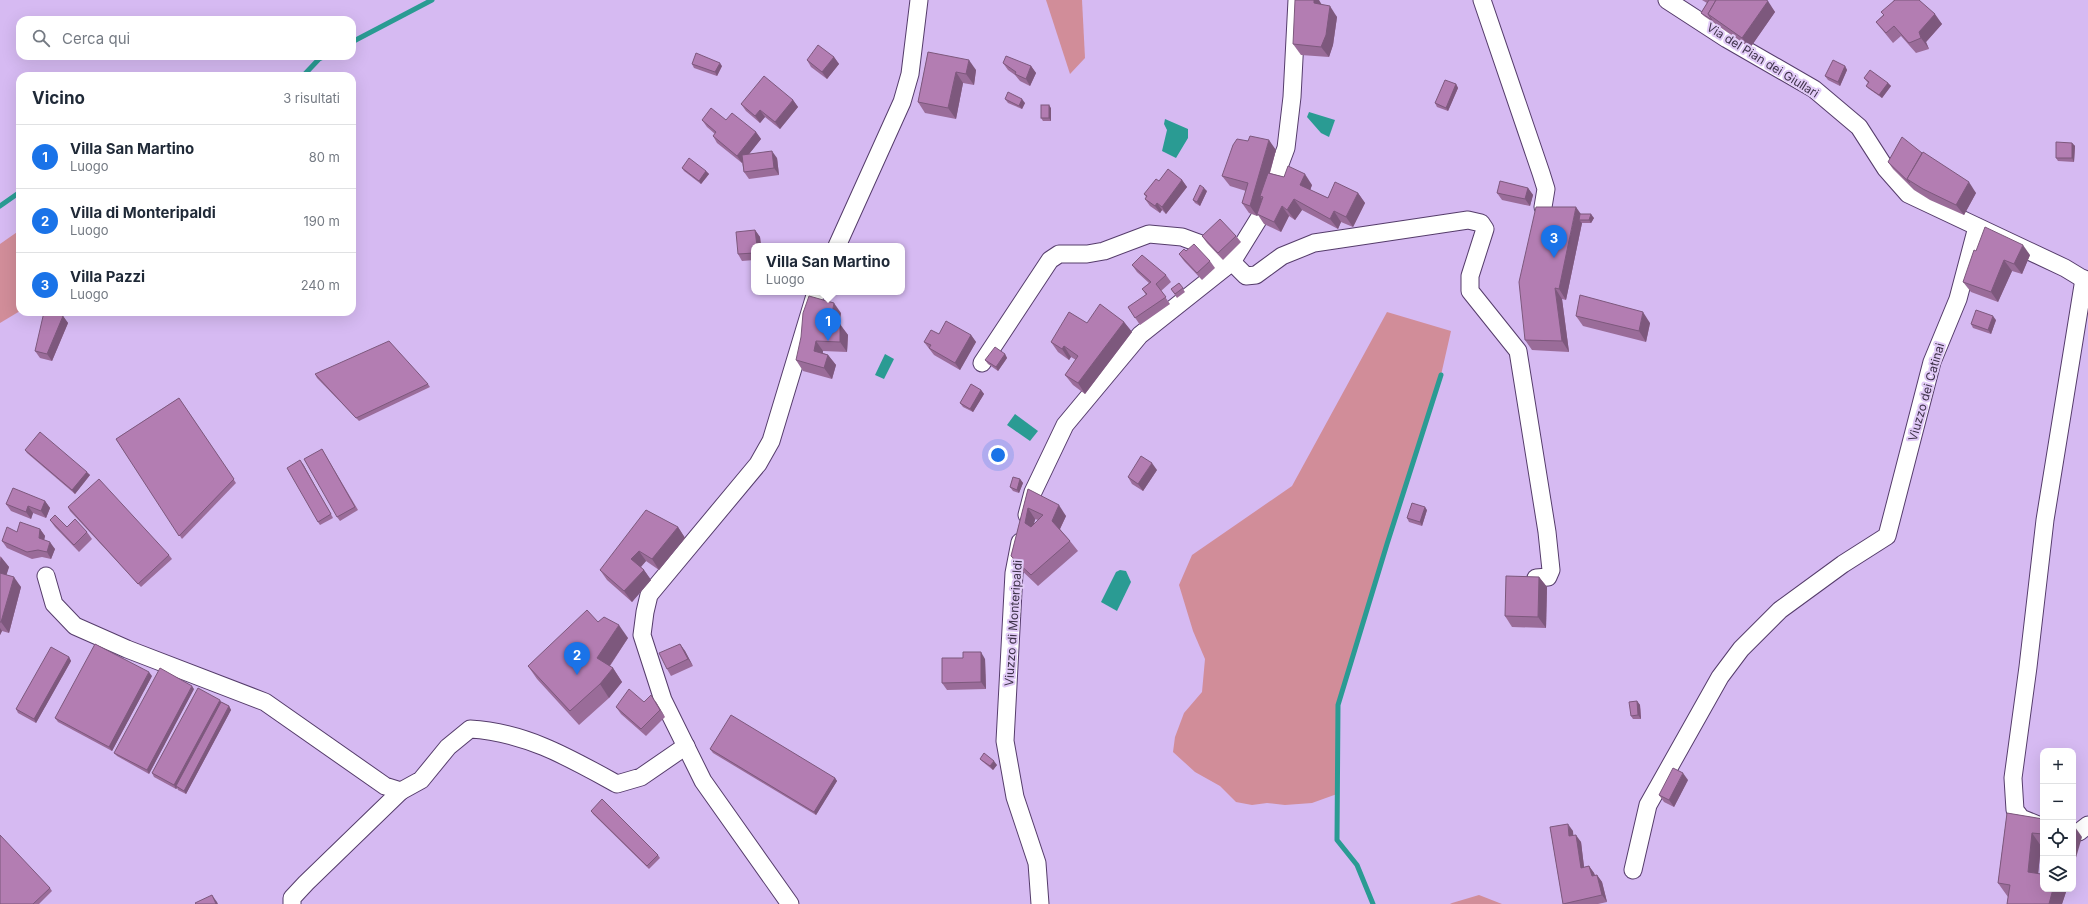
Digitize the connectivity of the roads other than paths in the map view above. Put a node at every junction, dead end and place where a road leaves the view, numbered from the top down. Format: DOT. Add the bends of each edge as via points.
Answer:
graph roads {
  1 [pos="919,0"];
  2 [pos="1296,0"];
  3 [pos="1482,0"];
  4 [pos="1667,0"];
  5 [pos="1543,207"];
  6 [pos="1977,227"];
  7 [pos="838,243"];
  8 [pos="1228,265"];
  9 [pos="2086,280"];
  10 [pos="815,295"];
  11 [pos="982,363"];
  12 [pos="46,576"];
  13 [pos="1536,578"];
  14 [pos="686,746"];
  15 [pos="401,791"];
  16 [pos="2088,825"];
  17 [pos="2040,826"];
  18 [pos="2076,832"];
  19 [pos="1633,870"];
  20 [pos="292,904"];
  21 [pos="790,904"];
  22 [pos="1040,904"];
  1 -- 7 [label="street" via="910,74 902,102"];
  2 -- 8 [label="street, Viuzzo di Monteripaldi" via="1292,97 1286,148 1261,215"];
  3 -- 5 [label="street" via="1546,189"];
  4 -- 6 [label="street, Via del Pian dei Giullari" via="1727,39 1814,89 1859,127 1886,169 1908,194"];
  6 -- 9 [label="street, Via del Pian dei Giullari"];
  6 -- 19 [label="street, Viuzzo dei Catinai" via="1958,299 1932,362 1887,536 1780,610 1741,649 1720,677 1648,805"];
  8 -- 11 [label="street" via="1201,244 1182,237 1149,234 1104,251 1059,254 1050,260"];
  8 -- 13 [label="street" via="1246,276 1256,275 1282,256 1314,243 1468,220 1481,223 1485,229 1470,276 1470,291 1518,351 1521,362 1551,570 1548,577"];
  8 -- 22 [label="street, Viuzzo di Monteripaldi" via="1140,335 1065,425 1033,492 1014,574 1006,741 1014,797 1037,863"];
  9 -- 17 [label="street" via="2045,520 2013,778 2015,810 2021,818"];
  10 -- 14 [label="street" via="771,441 758,464 650,595 645,612 642,634 663,700"];
  12 -- 15 [label="street" via="54,604 75,626 127,649 265,702 385,786"];
  14 -- 15 [label="street" via="641,777 617,784 573,759 523,737 491,730 470,729 448,747 421,780"];
  14 -- 21 [label="street" via="703,781"];
  15 -- 20 [label="street" via="306,883 292,898"];
  16 -- 18 [label="street"];
}
